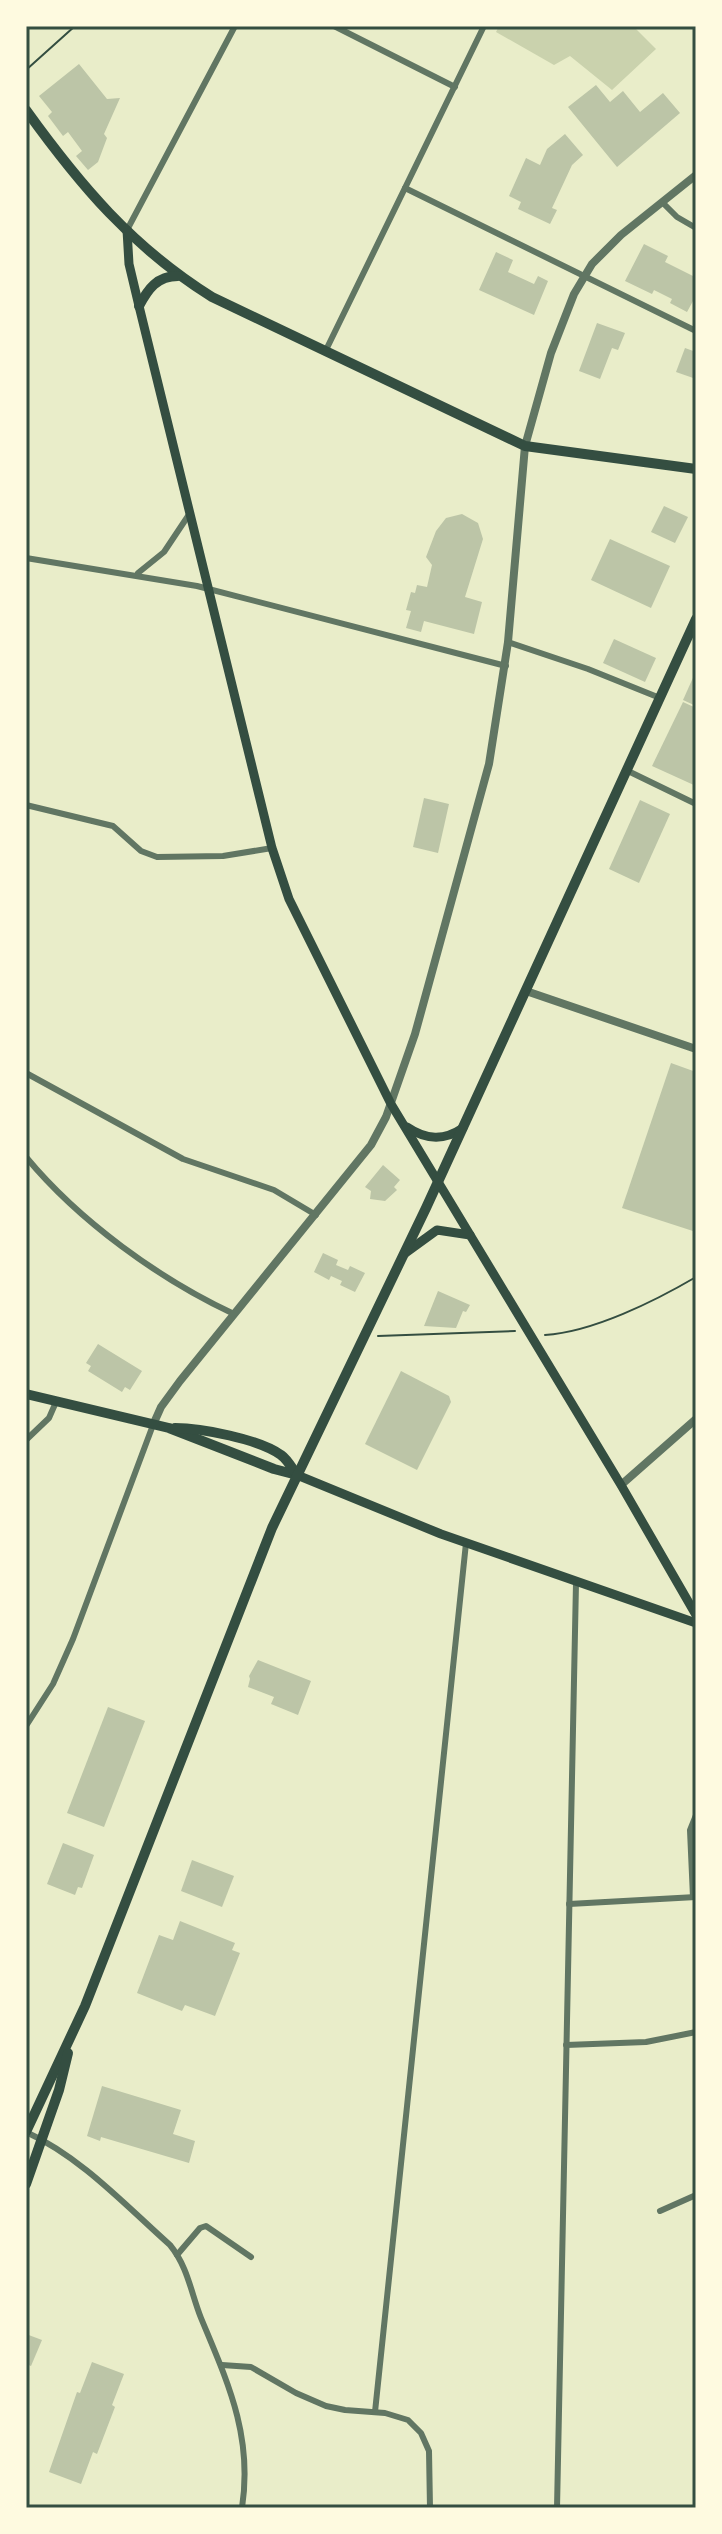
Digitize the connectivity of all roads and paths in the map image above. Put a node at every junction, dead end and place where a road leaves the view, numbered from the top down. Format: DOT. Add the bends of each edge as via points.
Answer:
graph roads {
  1 [pos="75,26"];
  2 [pos="235,26"];
  3 [pos="334,26"];
  4 [pos="484,26"];
  5 [pos="26,70"];
  6 [pos="455,87"];
  7 [pos="26,110"];
  8 [pos="696,175"];
  9 [pos="405,188"];
  10 [pos="662,202"];
  11 [pos="696,228"];
  12 [pos="127,230"];
  13 [pos="178,276"];
  14 [pos="584,276"];
  15 [pos="139,306"];
  16 [pos="696,331"];
  17 [pos="325,352"];
  18 [pos="525,446"];
  19 [pos="696,469"];
  20 [pos="190,513"];
  21 [pos="26,558"];
  22 [pos="135,574"];
  23 [pos="208,588"];
  24 [pos="696,619"];
  25 [pos="508,642"];
  26 [pos="506,666"];
  27 [pos="660,698"];
  28 [pos="628,771"];
  29 [pos="696,804"];
  30 [pos="26,805"];
  31 [pos="272,848"];
  32 [pos="526,991"];
  33 [pos="696,1049"];
  34 [pos="26,1073"];
  35 [pos="391,1104"];
  36 [pos="401,1121"];
  37 [pos="463,1128"];
  38 [pos="26,1157"];
  39 [pos="438,1182"];
  40 [pos="316,1215"];
  41 [pos="470,1235"];
  42 [pos="404,1254"];
  43 [pos="696,1277"];
  44 [pos="234,1314"];
  45 [pos="527,1332"];
  46 [pos="548,1336"];
  47 [pos="362,1338"];
  48 [pos="26,1394"];
  49 [pos="56,1402"];
  50 [pos="696,1419"];
  51 [pos="153,1425"];
  52 [pos="169,1428"];
  53 [pos="26,1440"];
  54 [pos="297,1475"];
  55 [pos="621,1485"];
  56 [pos="466,1543"];
  57 [pos="576,1583"];
  58 [pos="696,1615"];
  59 [pos="696,1623"];
  60 [pos="26,1726"];
  61 [pos="696,1815"];
  62 [pos="694,1897"];
  63 [pos="569,1904"];
  64 [pos="696,2032"];
  65 [pos="73,2036"];
  66 [pos="566,2045"];
  67 [pos="26,2132"];
  68 [pos="43,2139"];
  69 [pos="26,2184"];
  70 [pos="696,2195"];
  71 [pos="660,2211"];
  72 [pos="177,2255"];
  73 [pos="251,2257"];
  74 [pos="222,2365"];
  75 [pos="375,2412"];
  76 [pos="242,2508"];
  77 [pos="430,2508"];
  78 [pos="557,2508"];
  1 -- 5 [label="path"];
  2 -- 12 [label="street"];
  3 -- 6 [label="street"];
  4 -- 6 [label="street"];
  6 -- 9 [label="street"];
  7 -- 12 [label="main road" via="73,174"];
  8 -- 10 [label="street"];
  9 -- 14 [label="street"];
  9 -- 17 [label="street"];
  10 -- 11 [label="street"];
  10 -- 14 [label="street" via="612,243"];
  12 -- 13 [label="main road"];
  12 -- 15 [label="main road"];
  13 -- 15 [label="main road" via="151,286"];
  13 -- 17 [label="main road"];
  14 -- 16 [label="street"];
  14 -- 18 [label="street" via="557,337"];
  15 -- 20 [label="main road"];
  17 -- 18 [label="main road"];
  18 -- 19 [label="main road"];
  18 -- 25 [label="street"];
  20 -- 22 [label="street" via="164,552"];
  20 -- 23 [label="main road"];
  21 -- 22 [label="street"];
  22 -- 23 [label="street"];
  23 -- 26 [label="street"];
  23 -- 31 [label="main road"];
  24 -- 27 [label="main road"];
  25 -- 26 [label="street"];
  25 -- 27 [label="street"];
  26 -- 35 [label="street" via="473,831"];
  27 -- 28 [label="main road"];
  28 -- 29 [label="street"];
  28 -- 32 [label="main road"];
  30 -- 31 [label="street" via="113,826 141,851 157,857 211,857"];
  31 -- 35 [label="main road" via="289,899"];
  32 -- 33 [label="street"];
  32 -- 37 [label="main road"];
  34 -- 40 [label="street" via="183,1159 266,1187"];
  35 -- 36 [label="main road"];
  35 -- 40 [label="street" via="371,1145"];
  36 -- 37 [label="main road" via="435,1138"];
  36 -- 39 [label="main road"];
  37 -- 39 [label="main road"];
  38 -- 44 [label="street" via="79,1212 119,1243"];
  39 -- 41 [label="main road"];
  39 -- 42 [label="main road"];
  40 -- 44 [label="street"];
  41 -- 42 [label="main road" via="437,1230"];
  41 -- 45 [label="main road"];
  42 -- 47 [label="main road"];
  43 -- 46 [label="path" via="655,1301"];
  44 -- 51 [label="street" via="172,1392"];
  45 -- 47 [label="path"];
  45 -- 55 [label="main road"];
  47 -- 54 [label="main road"];
  48 -- 49 [label="main road"];
  49 -- 51 [label="main road"];
  49 -- 53 [label="street" via="49,1418"];
  50 -- 55 [label="street"];
  51 -- 52 [label="main road"];
  51 -- 60 [label="street" via="73,1639"];
  52 -- 54 [label="main road"];
  52 -- 54 [label="main road" via="216,1433 262,1447 282,1455"];
  54 -- 56 [label="main road"];
  54 -- 65 [label="main road"];
  55 -- 58 [label="main road"];
  56 -- 57 [label="main road"];
  56 -- 75 [label="street"];
  57 -- 59 [label="main road"];
  57 -- 63 [label="street"];
  61 -- 62 [label="street" via="690,1830"];
  62 -- 63 [label="street"];
  63 -- 66 [label="street"];
  64 -- 66 [label="street" via="646,2042"];
  65 -- 67 [label="main road"];
  65 -- 68 [label="main road"];
  66 -- 78 [label="street"];
  67 -- 68 [label="street"];
  68 -- 69 [label="main road"];
  68 -- 72 [label="street"];
  70 -- 71 [label="street"];
  72 -- 73 [label="street" via="206,2226"];
  72 -- 74 [label="street"];
  74 -- 75 [label="street" via="251,2367 326,2406"];
  74 -- 76 [label="street" via="245,2448"];
  75 -- 77 [label="street" via="408,2420 424,2438 430,2460"];
}
